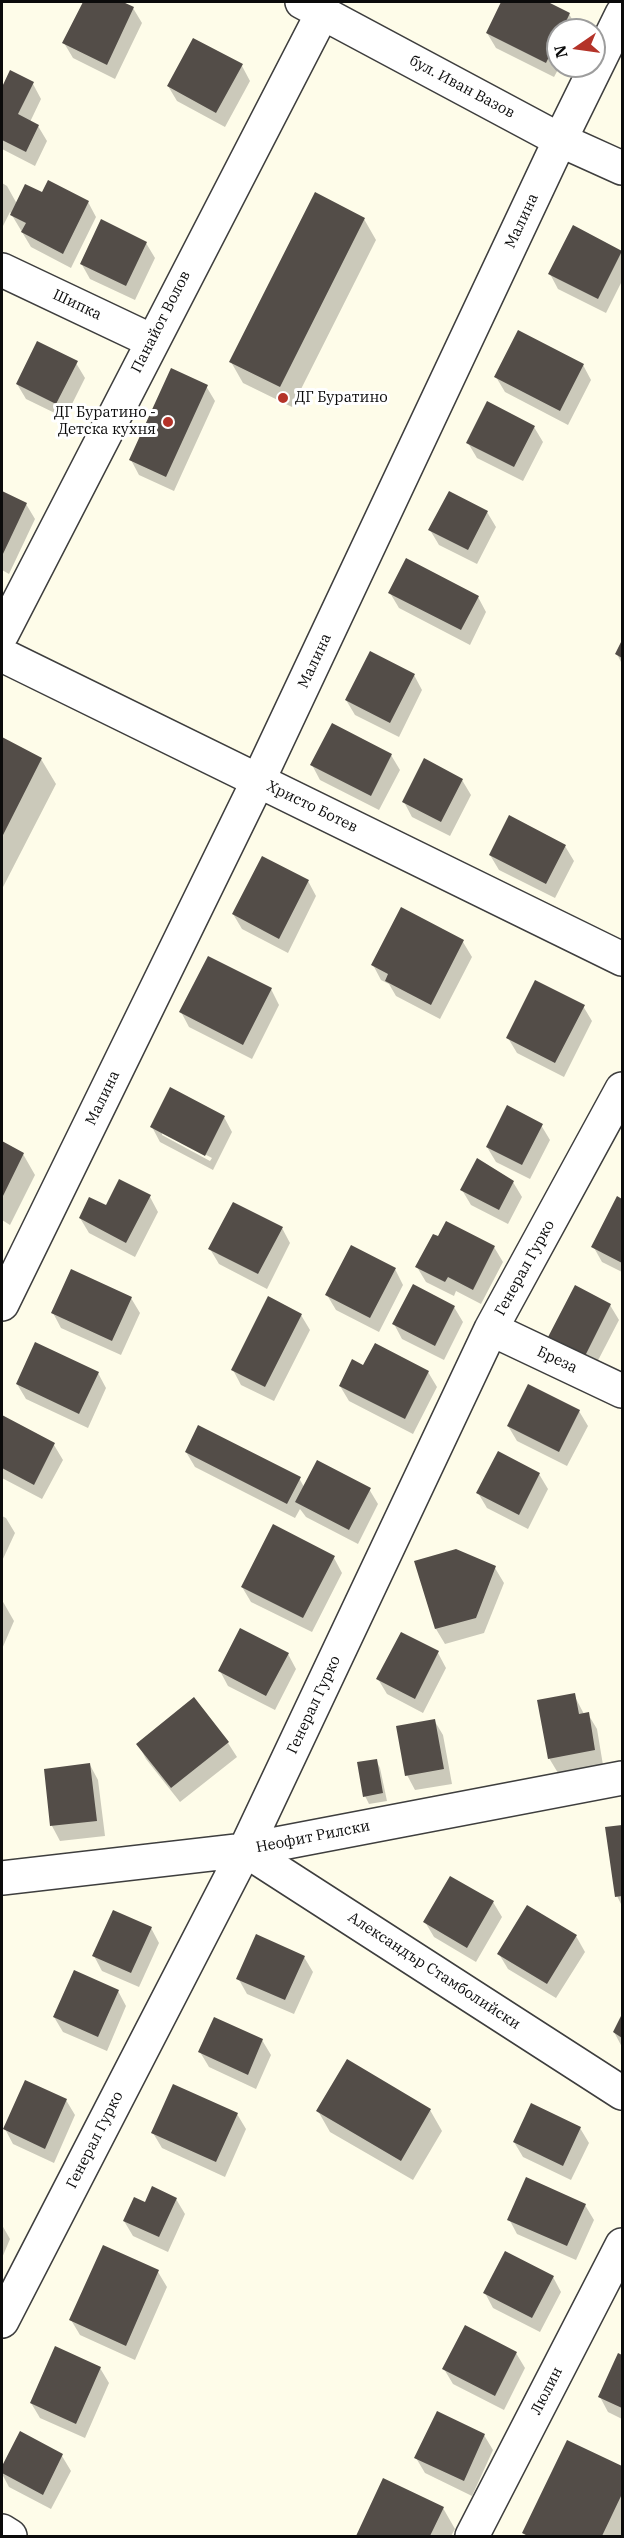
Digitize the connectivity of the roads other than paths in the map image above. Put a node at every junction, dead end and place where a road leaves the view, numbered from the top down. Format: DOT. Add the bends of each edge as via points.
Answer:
graph roads {
  1 [pos="313,7"];
  2 [pos="622,14"];
  3 [pos="560,140"];
  4 [pos="622,168"];
  5 [pos="2,270"];
  6 [pos="152,341"];
  7 [pos="2,634"];
  8 [pos="2,655"];
  9 [pos="258,781"];
  10 [pos="622,959"];
  11 [pos="622,1089"];
  12 [pos="2,1304"];
  13 [pos="491,1329"];
  14 [pos="622,1391"];
  15 [pos="622,1778"];
  16 [pos="246,1850"];
  17 [pos="2,1878"];
  18 [pos="622,2093"];
  19 [pos="622,2246"];
  20 [pos="2,2321"];
  21 [pos="2,2531"];
  22 [pos="10,2536"];
  23 [pos="472,2536"];
  1 -- 3 [label="street, бул. Иван Вазов"];
  1 -- 6 [label="street, Панайот Волов"];
  2 -- 3 [label="street, Малина"];
  3 -- 4 [label="street, бул. Иван Вазов"];
  3 -- 9 [label="street, Малина"];
  5 -- 6 [label="street, Шипка"];
  6 -- 7 [label="street, Панайот Волов"];
  8 -- 9 [label="street, Христо Ботев"];
  9 -- 10 [label="street, Христо Ботев"];
  9 -- 12 [label="street, Малина"];
  11 -- 13 [label="street, Генерал Гурко"];
  13 -- 14 [label="street, Бреза"];
  13 -- 16 [label="street, Генерал Гурко"];
  15 -- 16 [label="street, Неофит Рилски"];
  16 -- 17 [label="street, Неофит Рилски"];
  16 -- 18 [label="street, Александър Стамболийски"];
  16 -- 20 [label="street, Генерал Гурко"];
  19 -- 23 [label="street, Люлин"];
  21 -- 22 [label="street"];
}
